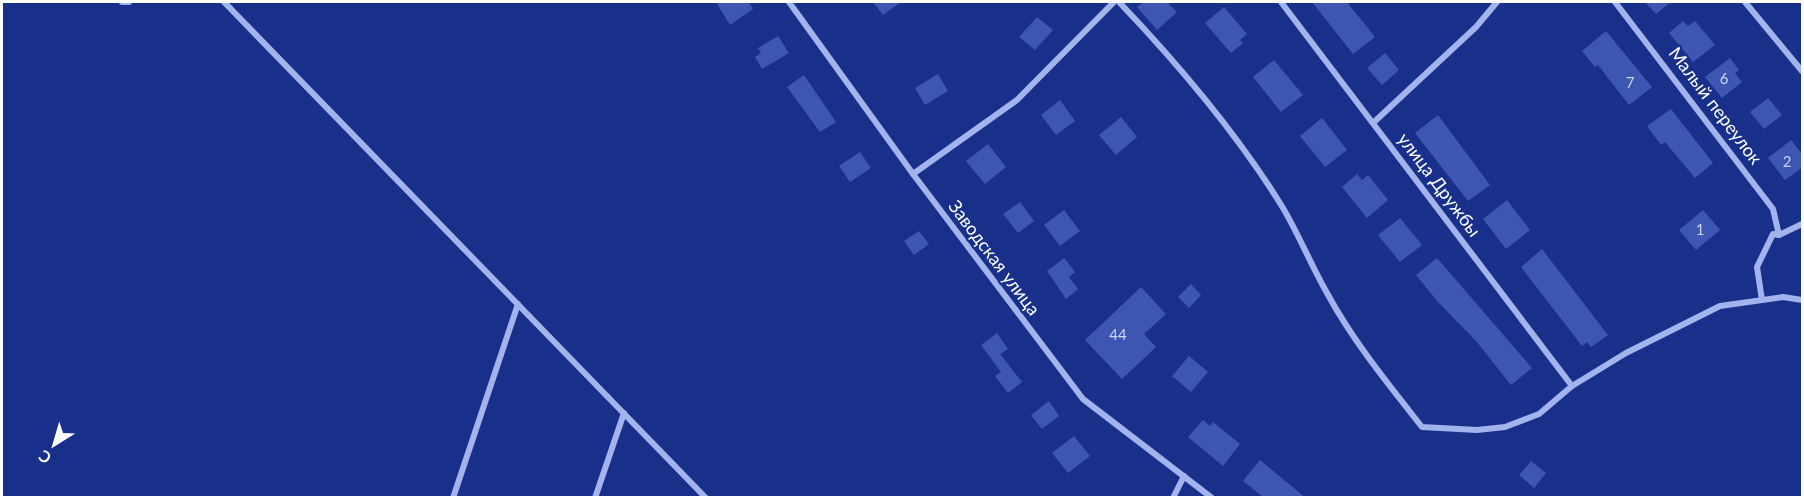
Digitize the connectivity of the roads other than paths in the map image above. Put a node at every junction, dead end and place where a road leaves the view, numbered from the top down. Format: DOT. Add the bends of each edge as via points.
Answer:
graph roads {
  1 [pos="122,2"];
  2 [pos="129,2"];
  3 [pos="224,2"];
  4 [pos="789,2"];
  5 [pos="1116,2"];
  6 [pos="1281,2"];
  7 [pos="1497,2"];
  8 [pos="1615,2"];
  9 [pos="1745,2"];
  10 [pos="1803,71"];
  11 [pos="1373,123"];
  12 [pos="913,174"];
  13 [pos="1803,224"];
  14 [pos="1779,235"];
  15 [pos="1762,300"];
  16 [pos="1803,300"];
  17 [pos="518,304"];
  18 [pos="1572,386"];
  19 [pos="624,413"];
  20 [pos="1184,476"];
  21 [pos="453,498"];
  22 [pos="595,498"];
  23 [pos="706,498"];
  24 [pos="1173,498"];
  25 [pos="1212,498"];
  1 -- 2 [label="street"];
  3 -- 17 [label="street"];
  4 -- 12 [label="street, Заводская улица"];
  5 -- 12 [label="street" via="1017,99"];
  5 -- 18 [label="street" via="1164,50 1216,113 1283,209 1328,295 1373,365 1422,427 1505,427 1539,414"];
  6 -- 11 [label="street, улица Дружбы"];
  7 -- 11 [label="street" via="1476,27"];
  8 -- 14 [label="street, Малый переулок" via="1773,209"];
  9 -- 10 [label="street"];
  11 -- 18 [label="street, улица Дружбы"];
  12 -- 20 [label="street, Заводская улица" via="1083,399"];
  13 -- 14 [label="street"];
  14 -- 15 [label="street" via="1773,234 1757,267"];
  15 -- 16 [label="street"];
  15 -- 18 [label="street" via="1720,306 1626,353"];
  17 -- 19 [label="street"];
  17 -- 21 [label="street"];
  19 -- 22 [label="street"];
  19 -- 23 [label="street"];
  20 -- 24 [label="street"];
  20 -- 25 [label="street, Заводская улица"];
}
